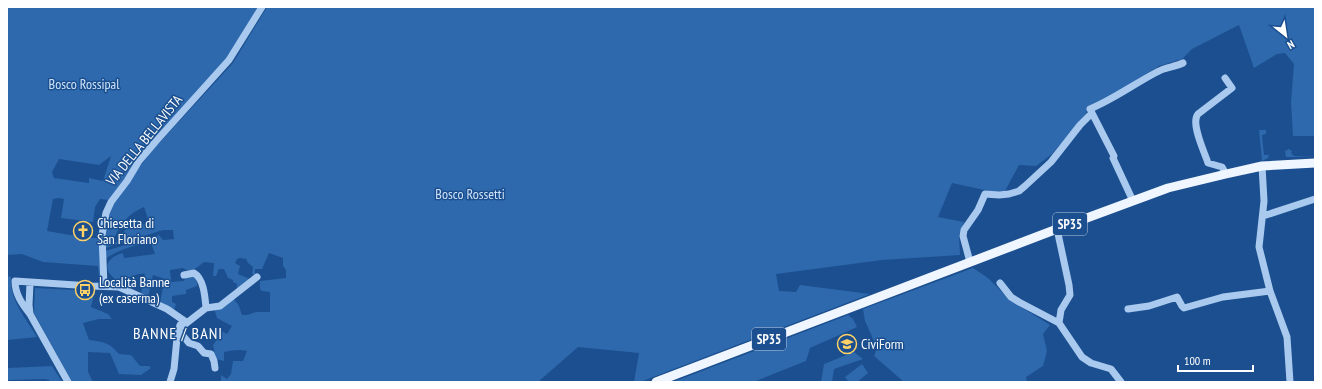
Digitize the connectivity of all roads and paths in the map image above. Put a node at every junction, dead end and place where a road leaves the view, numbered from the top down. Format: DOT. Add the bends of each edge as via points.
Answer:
graph roads {
  1 [pos="262,7"];
  2 [pos="1184,63"];
  3 [pos="1225,78"];
  4 [pos="1092,113"];
  5 [pos="1314,163"];
  6 [pos="1262,166"];
  7 [pos="1226,174"];
  8 [pos="1315,199"];
  9 [pos="1133,201"];
  10 [pos="1263,216"];
  11 [pos="1057,229"];
  12 [pos="970,262"];
  13 [pos="184,275"];
  14 [pos="257,277"];
  15 [pos="30,282"];
  16 [pos="1000,283"];
  17 [pos="104,286"];
  18 [pos="1270,291"];
  19 [pos="20,301"];
  20 [pos="29,303"];
  21 [pos="206,308"];
  22 [pos="1128,309"];
  23 [pos="30,314"];
  24 [pos="177,316"];
  25 [pos="186,322"];
  26 [pos="1059,323"];
  27 [pos="179,330"];
  28 [pos="215,368"];
  29 [pos="68,382"];
  30 [pos="170,382"];
  31 [pos="656,382"];
  32 [pos="1121,382"];
  33 [pos="1290,382"];
  1 -- 17 [label="street, VIA DELLA BELLAVISTA" via="229,60 139,161 128,181 111,202 102,235"];
  2 -- 4 [label="street" via="1155,73 1090,109"];
  3 -- 7 [label="street" via="1232,88 1195,119 1208,163 1222,167"];
  4 -- 9 [label="street"];
  4 -- 12 [label="street" via="1051,162 1026,186 1009,194 985,194 978,210 964,230 963,236"];
  5 -- 6 [label="main road, SP35"];
  6 -- 7 [label="main road, SP35"];
  6 -- 10 [label="street"];
  7 -- 9 [label="main road, SP35" via="1168,188"];
  8 -- 10 [label="street"];
  9 -- 11 [label="main road, SP35"];
  10 -- 18 [label="street" via="1259,247"];
  11 -- 12 [label="main road, SP35"];
  11 -- 26 [label="street" via="1070,296 1061,310"];
  12 -- 31 [label="main road, SP35"];
  13 -- 21 [label="street" via="197,274 204,290"];
  14 -- 21 [label="street" via="220,306"];
  15 -- 17 [label="street"];
  15 -- 19 [label="street" via="15,281"];
  15 -- 20 [label="street"];
  16 -- 26 [label="street" via="1018,302"];
  17 -- 24 [label="street" via="126,289"];
  18 -- 22 [label="street" via="1223,297 1184,308 1177,297 1149,306"];
  18 -- 33 [label="street" via="1287,337"];
  19 -- 20 [label="street"];
  19 -- 23 [label="street"];
  20 -- 23 [label="street"];
  21 -- 25 [label="street"];
  23 -- 29 [label="street"];
  24 -- 25 [label="street"];
  24 -- 27 [label="street"];
  25 -- 27 [label="street"];
  26 -- 32 [label="street" via="1082,357 1091,363 1111,369"];
  27 -- 28 [label="street" via="189,343 198,346 204,353 211,354"];
  27 -- 30 [label="street"];
}
